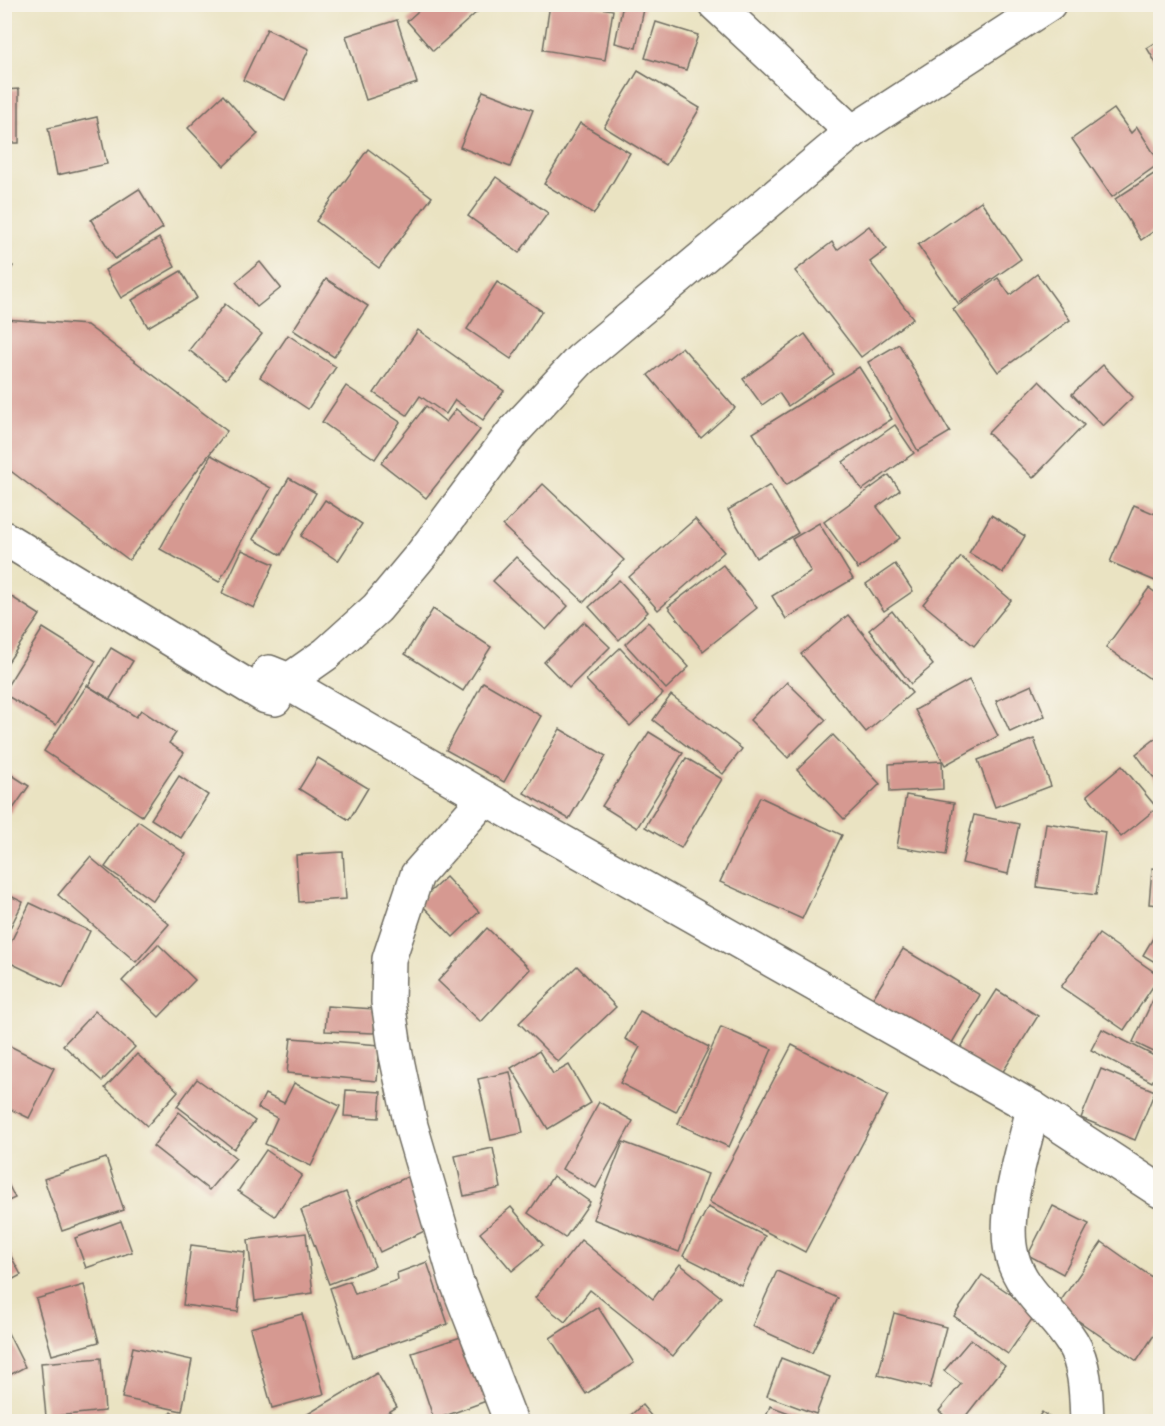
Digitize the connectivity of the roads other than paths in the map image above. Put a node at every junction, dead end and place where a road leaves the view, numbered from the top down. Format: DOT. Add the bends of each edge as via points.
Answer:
graph roads {
  1 [pos="715,4"];
  2 [pos="1049,4"];
  3 [pos="852,132"];
  4 [pos="4,538"];
  5 [pos="268,672"];
  6 [pos="485,798"];
  7 [pos="1033,1108"];
  8 [pos="1161,1191"];
  9 [pos="511,1422"];
  10 [pos="1087,1422"];
  1 -- 3 [label="street"];
  2 -- 3 [label="street"];
  3 -- 5 [label="street" via="580,360 513,432 377,608 326,654 288,680"];
  4 -- 5 [label="street" via="275,699"];
  5 -- 6 [label="street"];
  6 -- 7 [label="street"];
  6 -- 9 [label="street" via="417,875 390,960 388,1002 411,1126 456,1280"];
  7 -- 8 [label="street"];
  7 -- 10 [label="street" via="1011,1205 1012,1257 1026,1286 1072,1341 1081,1363"];
}
